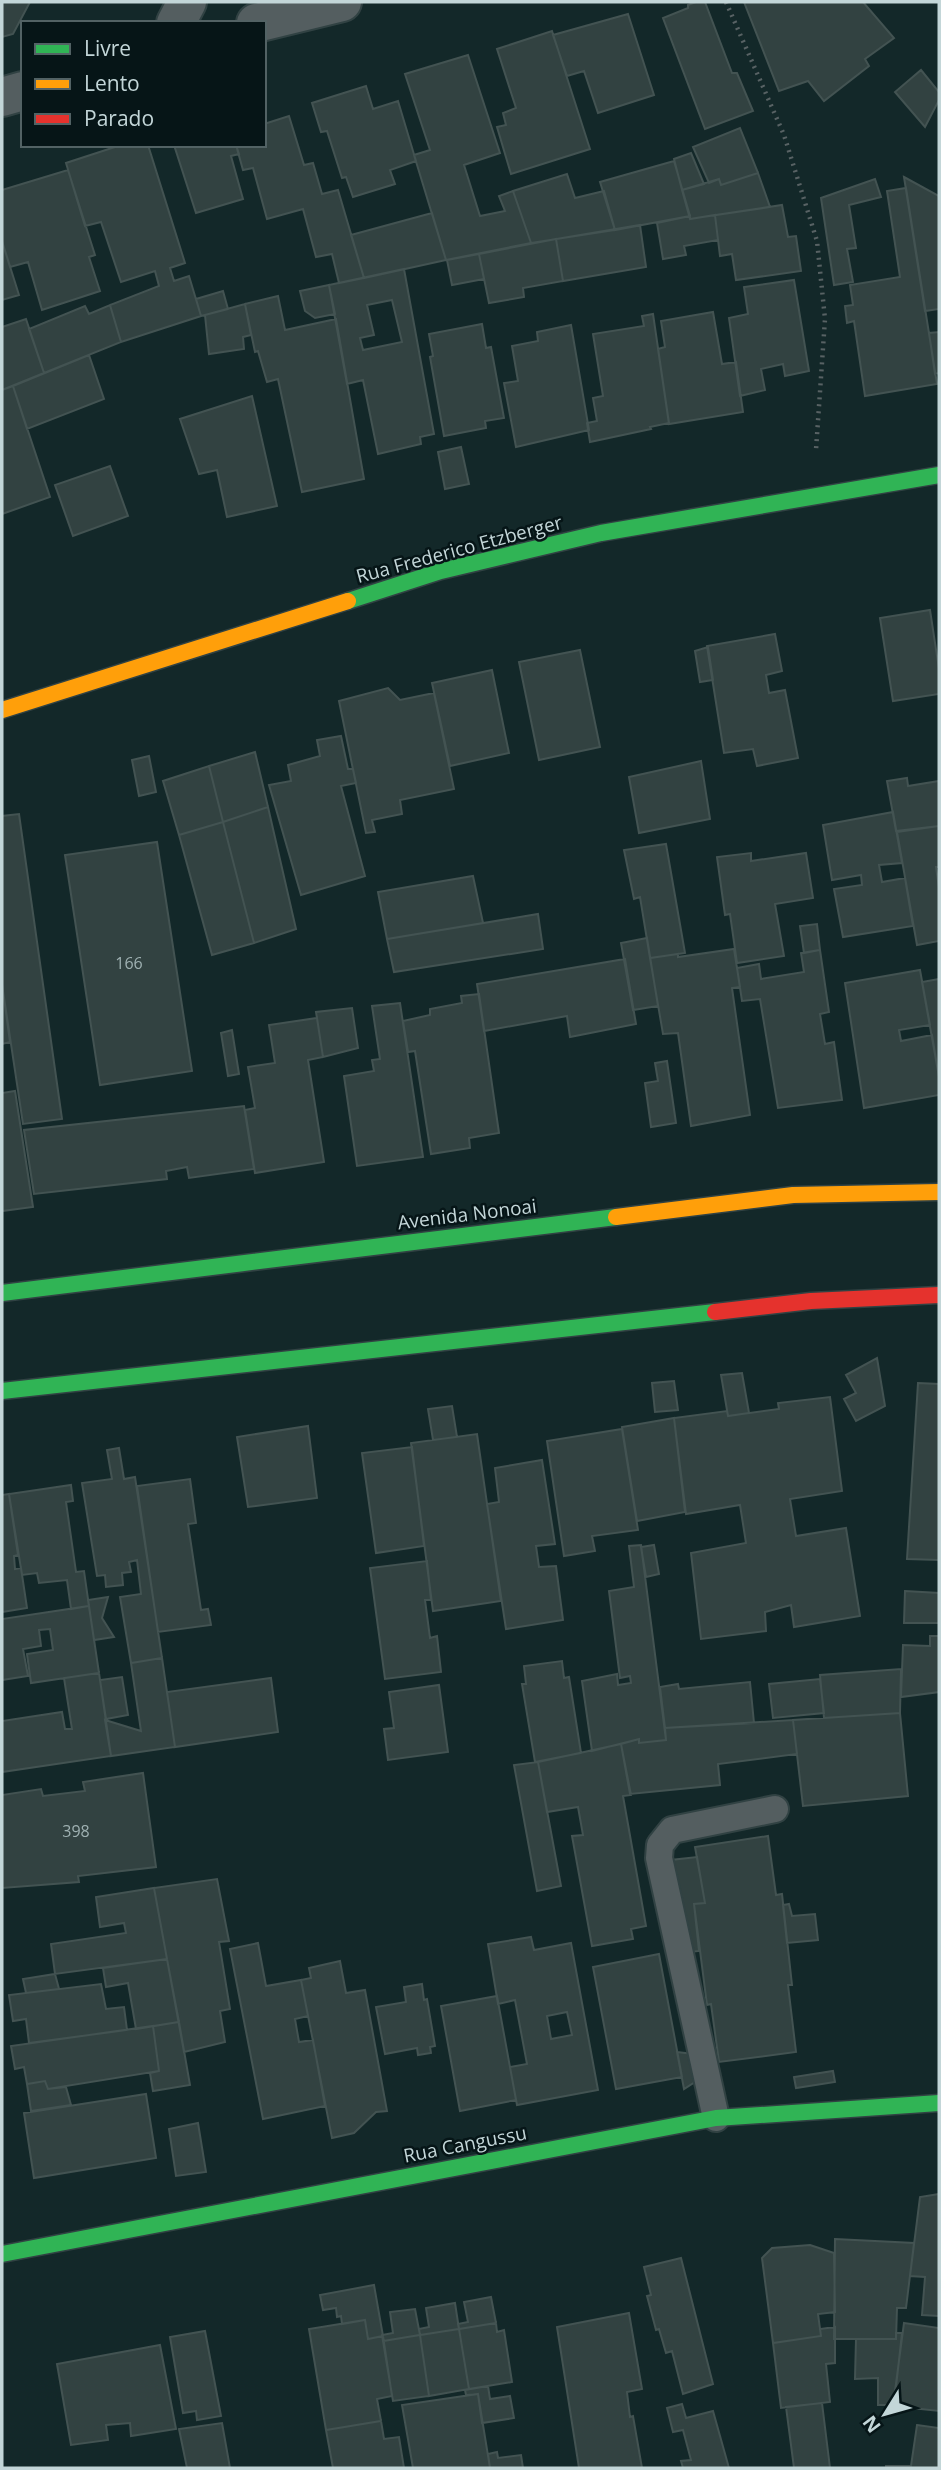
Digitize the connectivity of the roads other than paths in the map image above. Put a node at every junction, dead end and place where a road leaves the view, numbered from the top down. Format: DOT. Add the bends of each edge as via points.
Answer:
graph roads {
  1 [pos="187,2"];
  2 [pos="342,2"];
  3 [pos="177,21"];
  4 [pos="264,21"];
  5 [pos="21,92"];
  6 [pos="2,97"];
  7 [pos="939,475"];
  8 [pos="2,710"];
  9 [pos="939,1192"];
  10 [pos="2,1293"];
  11 [pos="939,1295"];
  12 [pos="2,1391"];
  13 [pos="775,1809"];
  14 [pos="939,2103"];
  15 [pos="716,2118"];
  16 [pos="2,2254"];
  1 -- 3 [label="street"];
  2 -- 4 [label="street"];
  5 -- 6 [label="street"];
  7 -- 8 [label="street, Rua Frederico Etzberger" via="601,533 441,571"];
  9 -- 10 [label="street, Avenida Nonoai" via="793,1195"];
  11 -- 12 [label="street" via="811,1301"];
  13 -- 15 [label="lane" via="672,1830 660,1845 659,1858"];
  14 -- 15 [label="street, Rua Cangussu"];
  15 -- 16 [label="street, Rua Cangussu"];
}
